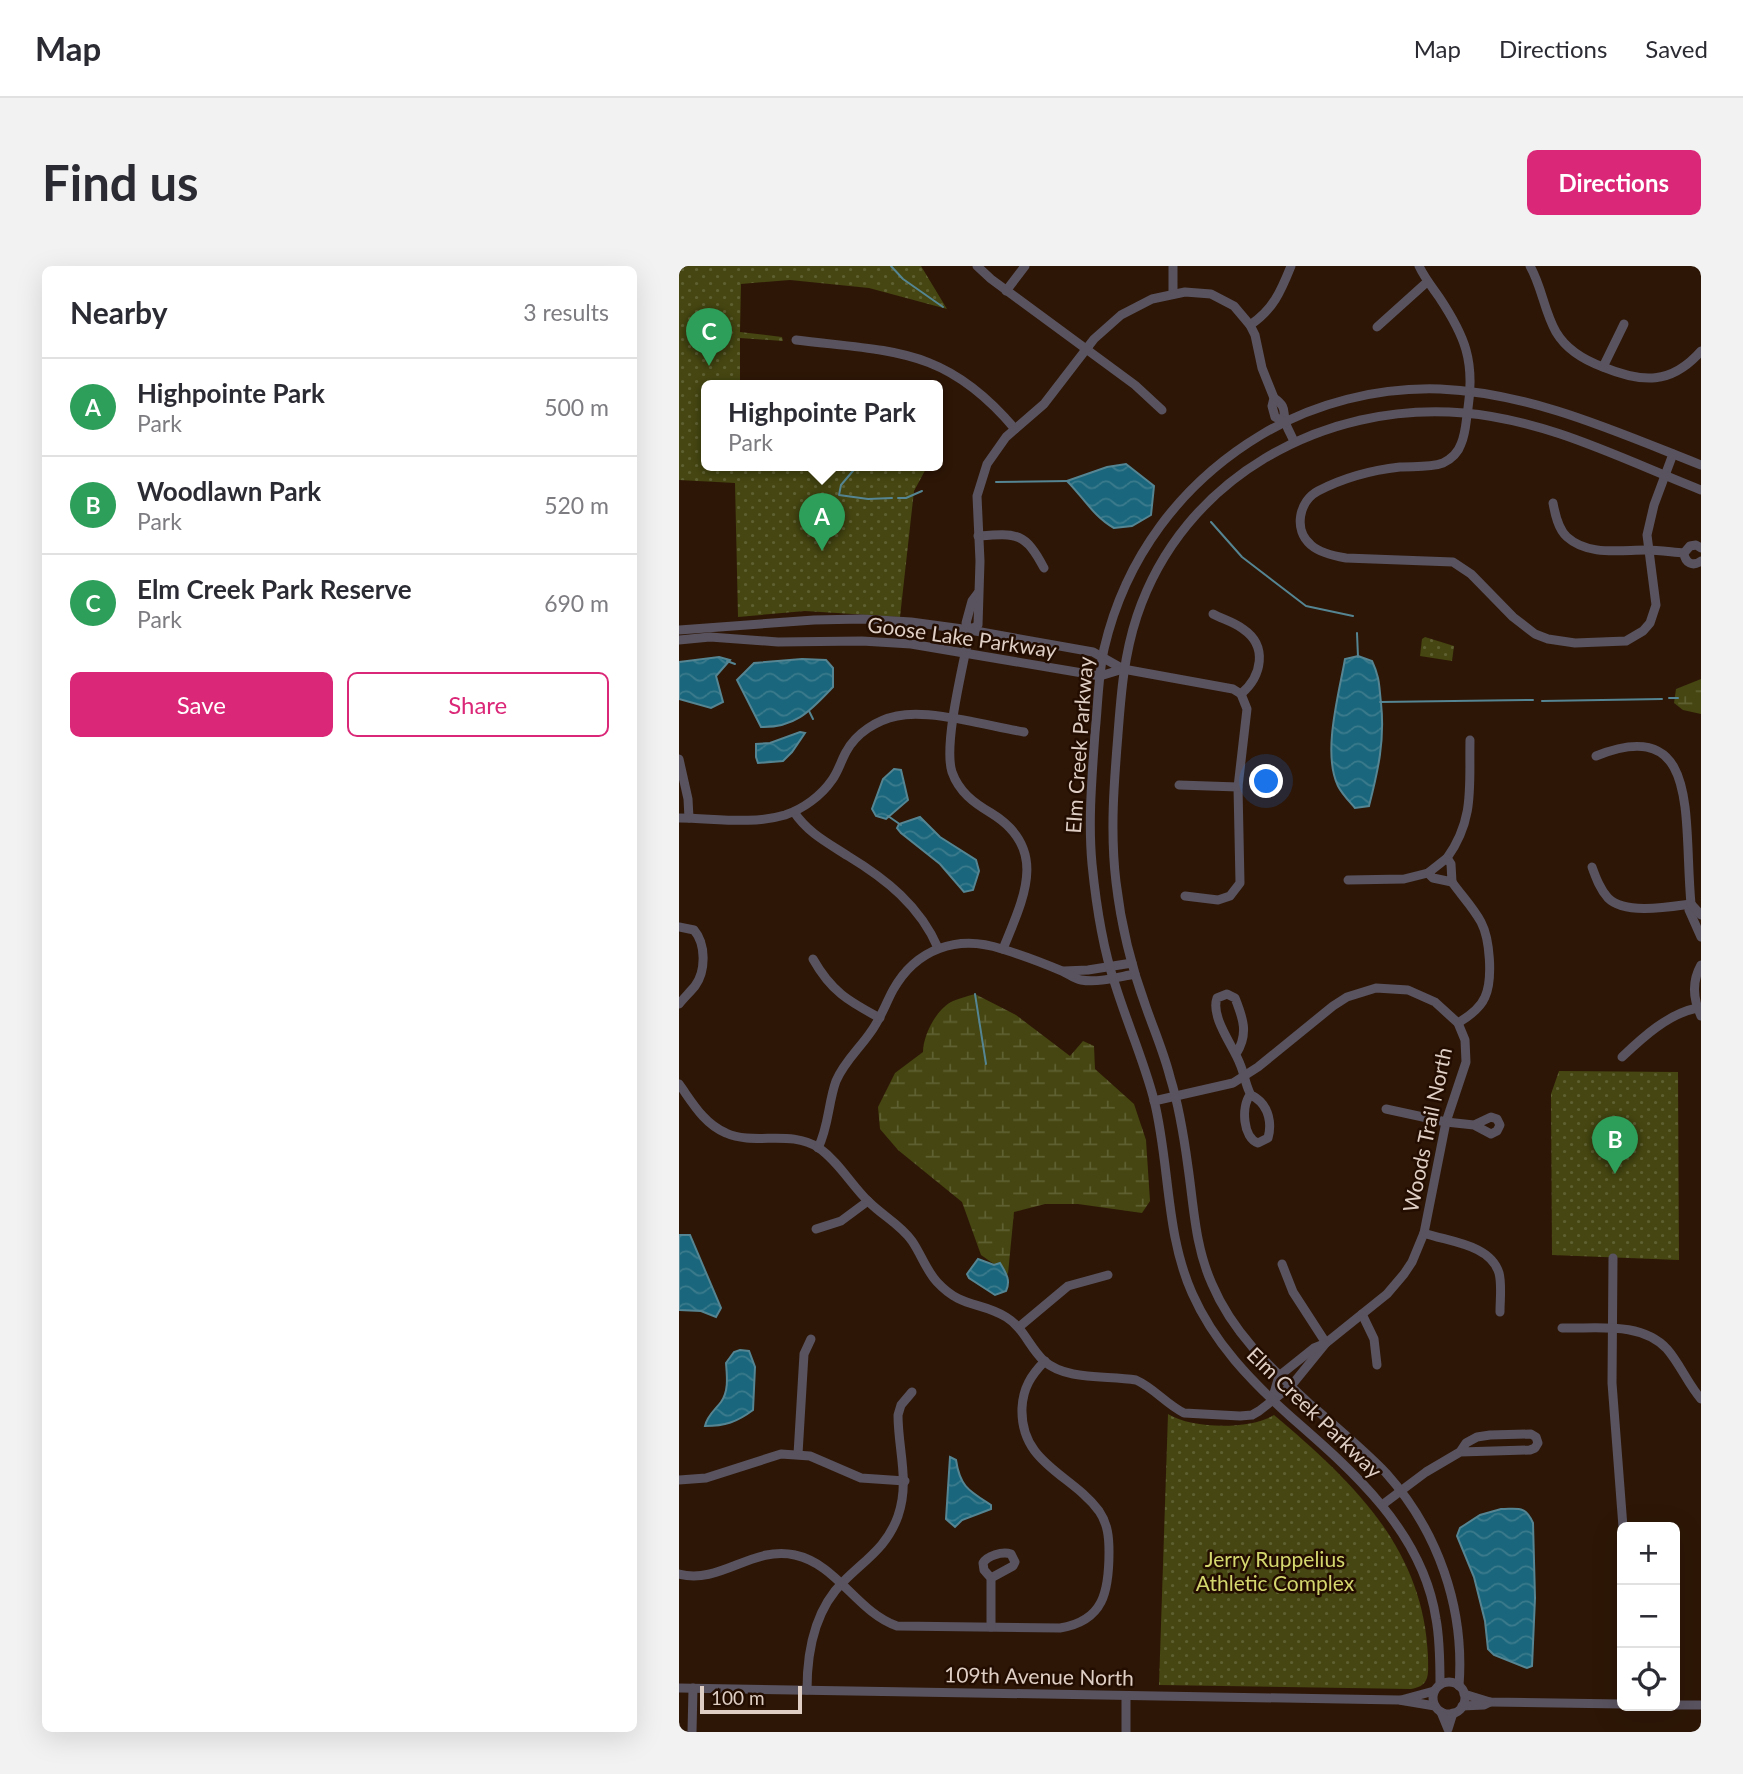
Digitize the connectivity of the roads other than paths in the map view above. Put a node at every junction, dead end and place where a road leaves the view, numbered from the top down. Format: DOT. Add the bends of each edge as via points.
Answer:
graph roads {
  1 [pos="977,266"];
  2 [pos="1025,266"];
  3 [pos="1173,266"];
  4 [pos="1291,266"];
  5 [pos="1419,266"];
  6 [pos="1530,266"];
  7 [pos="1427,282"];
  8 [pos="1006,291"];
  9 [pos="1173,294"];
  10 [pos="1624,324"];
  11 [pos="1250,325"];
  12 [pos="1377,327"];
  13 [pos="796,340"];
  14 [pos="1086,349"];
  15 [pos="1701,351"];
  16 [pos="1603,367"];
  17 [pos="1471,391"];
  18 [pos="1162,410"];
  19 [pos="1467,413"];
  20 [pos="1285,422"];
  21 [pos="1015,429"];
  22 [pos="1294,442"];
  23 [pos="1674,454"];
  24 [pos="1701,465"];
  25 [pos="1666,475"];
  26 [pos="1701,490"];
  27 [pos="1553,503"];
  28 [pos="978,536"];
  29 [pos="1701,548"];
  30 [pos="1648,550"];
  31 [pos="1684,553"];
  32 [pos="1701,561"];
  33 [pos="1044,568"];
  34 [pos="1213,614"];
  35 [pos="679,630"];
  36 [pos="970,630"];
  37 [pos="679,640"];
  38 [pos="966,653"];
  39 [pos="1103,656"];
  40 [pos="1123,668"];
  41 [pos="1100,676"];
  42 [pos="1241,694"];
  43 [pos="954,719"];
  44 [pos="1024,732"];
  45 [pos="1470,740"];
  46 [pos="1673,748"];
  47 [pos="1597,756"];
  48 [pos="679,759"];
  49 [pos="1179,785"];
  50 [pos="1238,787"];
  51 [pos="794,811"];
  52 [pos="1697,816"];
  53 [pos="684,818"];
  54 [pos="1447,858"];
  55 [pos="1592,867"];
  56 [pos="1428,873"];
  57 [pos="1348,880"];
  58 [pos="1452,882"];
  59 [pos="1185,896"];
  60 [pos="1691,904"];
  61 [pos="1701,915"];
  62 [pos="679,927"];
  63 [pos="1701,937"];
  64 [pos="938,948"];
  65 [pos="1003,949"];
  66 [pos="813,959"];
  67 [pos="1132,963"];
  68 [pos="1701,965"];
  69 [pos="1110,967"];
  70 [pos="1063,971"];
  71 [pos="1135,974"];
  72 [pos="1112,978"];
  73 [pos="679,1004"];
  74 [pos="1699,1012"];
  75 [pos="880,1018"];
  76 [pos="1458,1023"];
  77 [pos="1236,1054"];
  78 [pos="1622,1057"];
  79 [pos="1244,1077"];
  80 [pos="679,1084"];
  81 [pos="1250,1095"];
  82 [pos="1175,1098"];
  83 [pos="1154,1101"];
  84 [pos="1386,1109"];
  85 [pos="1446,1122"];
  86 [pos="1474,1125"];
  87 [pos="818,1147"];
  88 [pos="868,1201"];
  89 [pos="816,1229"];
  90 [pos="1424,1233"];
  91 [pos="1613,1258"];
  92 [pos="1282,1264"];
  93 [pos="1108,1275"];
  94 [pos="1500,1312"];
  95 [pos="1362,1314"];
  96 [pos="1019,1327"];
  97 [pos="1562,1328"];
  98 [pos="1611,1329"];
  99 [pos="811,1339"];
  100 [pos="1326,1343"];
  101 [pos="1045,1361"];
  102 [pos="1377,1365"];
  103 [pos="1279,1376"];
  104 [pos="1291,1387"];
  105 [pos="912,1392"];
  106 [pos="1701,1399"];
  107 [pos="1272,1401"];
  108 [pos="1460,1452"];
  109 [pos="798,1454"];
  110 [pos="679,1480"];
  111 [pos="905,1481"];
  112 [pos="1400,1491"];
  113 [pos="1382,1504"];
  114 [pos="1623,1522"];
  115 [pos="679,1574"];
  116 [pos="991,1578"];
  117 [pos="841,1584"];
  118 [pos="991,1627"];
  119 [pos="679,1688"];
  120 [pos="693,1688"];
  121 [pos="1437,1688"];
  122 [pos="807,1690"];
  123 [pos="1462,1690"];
  124 [pos="1126,1696"];
  125 [pos="1399,1700"];
  126 [pos="1490,1702"];
  127 [pos="1617,1704"];
  128 [pos="1680,1704"];
  129 [pos="1701,1705"];
  130 [pos="1462,1706"];
  131 [pos="1438,1709"];
  132 [pos="1453,1713"];
  133 [pos="1448,1731"];
  134 [pos="692,1732"];
  135 [pos="1126,1732"];
  1 -- 8 [label="street"];
  2 -- 8 [label="street"];
  3 -- 9 [label="street"];
  4 -- 11 [label="street" via="1270,310"];
  5 -- 7 [label="street"];
  6 -- 16 [label="street" via="1557,334 1576,354"];
  7 -- 12 [label="street"];
  7 -- 17 [label="street" via="1467,352"];
  8 -- 14 [label="street"];
  9 -- 11 [label="street" via="1198,292 1223,299"];
  9 -- 14 [label="street" via="1121,315"];
  10 -- 16 [label="street"];
  11 -- 20 [label="street" via="1274,398 1286,412"];
  13 -- 21 [label="street" via="921,358 967,382"];
  14 -- 18 [label="street"];
  14 -- 21 [label="street" via="1044,404"];
  15 -- 16 [label="street" via="1682,369 1658,378 1631,377"];
  17 -- 19 [label="street"];
  17 -- 20 [label="street, Elm Creek Parkway" via="1414,389 1365,395"];
  17 -- 23 [label="street, Elm Creek Parkway" via="1547,408"];
  19 -- 22 [label="street, Elm Creek Parkway" via="1390,414 1332,426"];
  19 -- 25 [label="street, Elm Creek Parkway" via="1528,425"];
  19 -- 30 [label="street" via="1461,446 1446,461 1370,472 1310,496 1300,521 1311,545 1346,558 1453,562 1524,627 1548,639 1575,643 1626,641 1650,623 1656,605"];
  20 -- 22 [label="street"];
  20 -- 39 [label="street, Elm Creek Parkway" via="1206,474 1163,520 1126,584"];
  21 -- 28 [label="street" via="986,464 977,496"];
  22 -- 40 [label="street, Elm Creek Parkway" via="1215,495 1178,537 1137,614"];
  23 -- 24 [label="street, Elm Creek Parkway"];
  23 -- 25 [label="street"];
  25 -- 26 [label="street, Elm Creek Parkway"];
  25 -- 30 [label="street" via="1649,519"];
  27 -- 30 [label="street" via="1566,536 1582,546"];
  28 -- 33 [label="street" via="1022,538"];
  28 -- 36 [label="street" via="978,593 966,623"];
  29 -- 31 [label="street" via="1690,545"];
  30 -- 31 [label="street"];
  31 -- 32 [label="street" via="1689,563"];
  34 -- 42 [label="street" via="1240,627 1257,644 1258,673"];
  35 -- 36 [label="street, Goose Lake Parkway" via="862,619"];
  36 -- 38 [label="street"];
  36 -- 39 [label="street, Goose Lake Parkway"];
  37 -- 38 [label="street, Goose Lake Parkway" via="862,641"];
  38 -- 41 [label="street, Goose Lake Parkway"];
  38 -- 43 [label="street"];
  39 -- 40 [label="street, Goose Lake Parkway"];
  39 -- 41 [label="street, Elm Creek Parkway"];
  40 -- 41 [label="street, Goose Lake Parkway"];
  40 -- 42 [label="street" via="1223,686"];
  40 -- 67 [label="street, Elm Creek Parkway" via="1113,842 1120,913"];
  41 -- 69 [label="street, Elm Creek Parkway" via="1090,825 1096,901"];
  42 -- 50 [label="street" via="1247,716"];
  43 -- 44 [label="street"];
  43 -- 51 [label="street" via="916,714 871,726 851,743 823,790"];
  43 -- 65 [label="street" via="949,756 955,780 970,800 1010,827 1027,858 1028,880"];
  45 -- 54 [label="street" via="1467,821"];
  46 -- 47 [label="street" via="1637,748"];
  48 -- 53 [label="street" via="688,799"];
  49 -- 50 [label="street"];
  50 -- 59 [label="street" via="1240,883 1230,896 1218,900"];
  51 -- 53 [label="street" via="760,820"];
  51 -- 64 [label="street" via="808,830 897,890 922,918"];
  52 -- 60 [label="street"];
  54 -- 56 [label="street"];
  54 -- 58 [label="street"];
  55 -- 60 [label="street" via="1605,895 1618,904 1643,908"];
  56 -- 57 [label="street" via="1403,880"];
  56 -- 58 [label="street"];
  58 -- 76 [label="street" via="1481,920 1488,948 1485,997"];
  60 -- 61 [label="street"];
  60 -- 63 [label="street" via="1689,910"];
  62 -- 73 [label="street" via="699,936 702,963 697,984"];
  64 -- 65 [label="street" via="968,942"];
  64 -- 75 [label="street" via="911,965"];
  65 -- 70 [label="street"];
  66 -- 75 [label="street" via="844,998"];
  67 -- 69 [label="street"];
  67 -- 71 [label="street, Elm Creek Parkway"];
  68 -- 74 [label="street" via="1695,981"];
  69 -- 70 [label="street"];
  69 -- 72 [label="street, Elm Creek Parkway"];
  70 -- 72 [label="street" via="1078,980"];
  71 -- 72 [label="street"];
  71 -- 82 [label="street, Elm Creek Parkway"];
  72 -- 83 [label="street, Elm Creek Parkway"];
  74 -- 78 [label="street" via="1681,1012 1670,1018"];
  75 -- 87 [label="street" via="837,1078"];
  76 -- 79 [label="street, Woods Trail North" via="1435,1002 1408,990 1362,991 1333,1006"];
  76 -- 85 [label="street, Woods Trail North" via="1466,1062"];
  77 -- 77 [label="street" via="1244,1032 1242,1015 1235,998 1227,994 1217,998 1215,1007"];
  77 -- 79 [label="street"];
  79 -- 81 [label="street"];
  79 -- 82 [label="street, Woods Trail North"];
  80 -- 87 [label="street" via="706,1120 726,1134 792,1138"];
  81 -- 81 [label="street" via="1263,1105 1269,1119 1268,1138 1258,1143 1252,1141 1246,1124"];
  82 -- 83 [label="street, Woods Trail North"];
  82 -- 103 [label="street, Elm Creek Parkway" via="1184,1133 1195,1230 1207,1273 1242,1336"];
  83 -- 107 [label="street, Elm Creek Parkway" via="1170,1214 1193,1297 1218,1339"];
  84 -- 85 [label="street"];
  85 -- 86 [label="street"];
  85 -- 90 [label="street, Woods Trail North"];
  87 -- 88 [label="street"];
  88 -- 89 [label="street" via="851,1216"];
  88 -- 96 [label="street" via="903,1230 945,1291"];
  90 -- 94 [label="street" via="1493,1260 1500,1275"];
  90 -- 95 [label="street, Woods Trail North" via="1404,1274"];
  91 -- 98 [label="street"];
  92 -- 100 [label="street" via="1297,1299"];
  93 -- 96 [label="street" via="1067,1286"];
  95 -- 100 [label="street, Woods Trail North"];
  95 -- 102 [label="street" via="1374,1339"];
  96 -- 101 [label="street"];
  97 -- 98 [label="street"];
  98 -- 106 [label="street" via="1635,1331 1659,1342"];
  98 -- 114 [label="street"];
  99 -- 109 [label="street" via="804,1354"];
  100 -- 103 [label="street, Woods Trail North"];
  100 -- 104 [label="street, Woods Trail North"];
  101 -- 107 [label="street, Woods Trail North" via="1063,1371 1136,1380 1184,1413 1252,1415"];
  101 -- 118 [label="street" via="1025,1388 1025,1433 1035,1452 1092,1503 1104,1520 1109,1539 1107,1587 1098,1607 1077,1624"];
  103 -- 104 [label="street, Elm Creek Parkway"];
  103 -- 107 [label="street"];
  104 -- 107 [label="street, Woods Trail North"];
  104 -- 112 [label="street, Elm Creek Parkway"];
  105 -- 111 [label="street" via="898,1415"];
  107 -- 113 [label="street, Elm Creek Parkway"];
  108 -- 108 [label="street" via="1530,1450 1538,1443 1531,1434 1490,1434 1466,1443"];
  108 -- 112 [label="street"];
  109 -- 110 [label="street" via="767,1457 706,1478"];
  109 -- 111 [label="street" via="861,1478"];
  111 -- 117 [label="street" via="891,1533 872,1558"];
  112 -- 113 [label="street"];
  112 -- 123 [label="street, Elm Creek Parkway" via="1428,1534 1450,1588"];
  113 -- 121 [label="street, Elm Creek Parkway" via="1410,1547 1430,1596 1436,1620"];
  115 -- 117 [label="street" via="711,1574 748,1559 784,1553 810,1560"];
  116 -- 118 [label="street"];
  117 -- 118 [label="street" via="873,1614 897,1626"];
  117 -- 122 [label="street" via="824,1607 811,1640"];
  119 -- 120 [label="street, 109th Avenue North"];
  120 -- 122 [label="street, 109th Avenue North"];
  120 -- 134 [label="street"];
  121 -- 123 [label="street" via="1449,1682"];
  121 -- 125 [label="street, 109th Avenue North"];
  121 -- 131 [label="street"];
  122 -- 124 [label="street, 109th Avenue North"];
  123 -- 126 [label="street"];
  123 -- 130 [label="street"];
  124 -- 125 [label="street, 109th Avenue North"];
  124 -- 135 [label="street"];
  125 -- 131 [label="street, 109th Avenue North"];
  126 -- 127 [label="street"];
  126 -- 130 [label="street"];
  128 -- 129 [label="street"];
  130 -- 132 [label="street"];
  131 -- 132 [label="street"];
  131 -- 133 [label="street"];
  132 -- 133 [label="street"];
}
